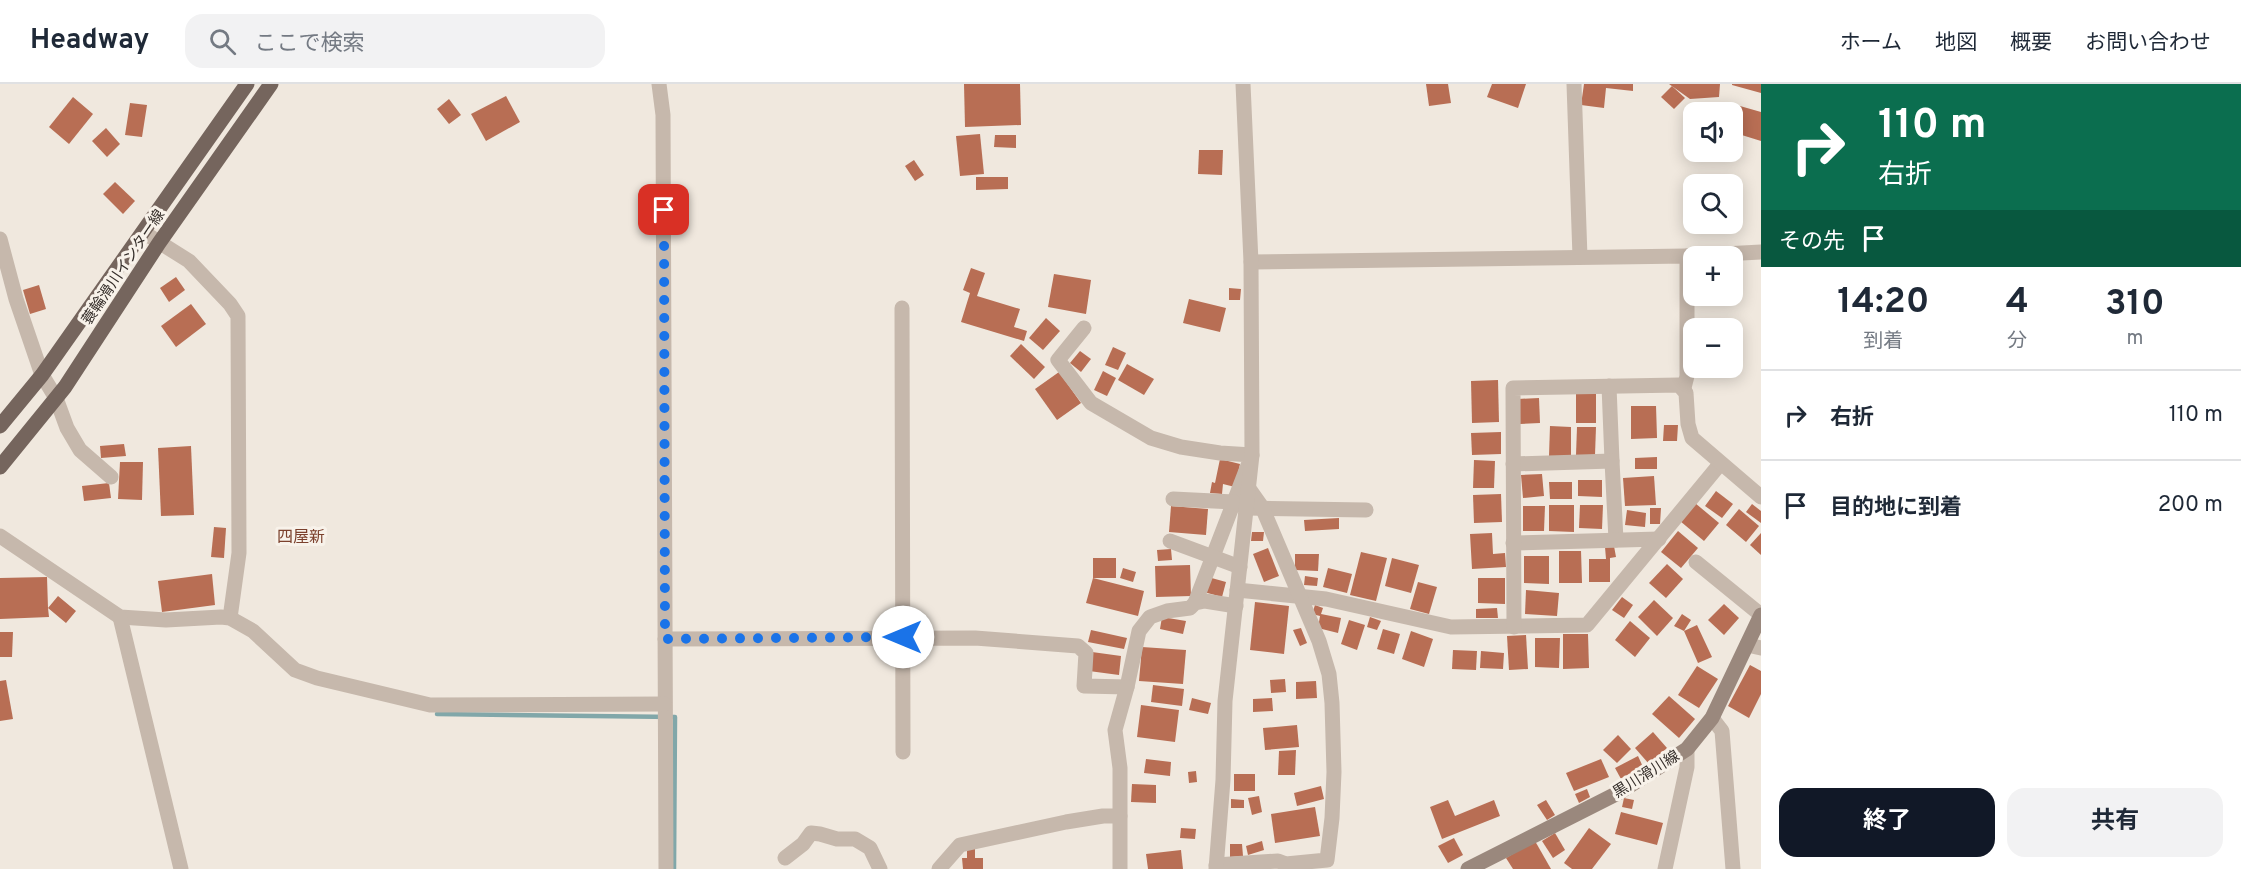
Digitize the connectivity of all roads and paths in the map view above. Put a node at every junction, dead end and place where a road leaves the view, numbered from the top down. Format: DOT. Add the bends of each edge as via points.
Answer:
graph roads {
  1 [pos="248,84"];
  2 [pos="271,84"];
  3 [pos="659,84"];
  4 [pos="1243,84"];
  5 [pos="1574,84"];
  6 [pos="143,231"];
  7 [pos="0,240"];
  8 [pos="159,243"];
  9 [pos="1761,252"];
  10 [pos="1743,253"];
  11 [pos="1683,256"];
  12 [pos="1580,257"];
  13 [pos="1251,262"];
  14 [pos="1687,306"];
  15 [pos="902,308"];
  16 [pos="1084,328"];
  17 [pos="42,375"];
  18 [pos="1609,386"];
  19 [pos="1684,388"];
  20 [pos="56,398"];
  21 [pos="0,426"];
  22 [pos="1252,455"];
  23 [pos="1612,461"];
  24 [pos="1513,464"];
  25 [pos="1720,464"];
  26 [pos="0,467"];
  27 [pos="111,477"];
  28 [pos="1761,497"];
  29 [pos="1173,499"];
  30 [pos="1248,506"];
  31 [pos="1366,510"];
  32 [pos="0,536"];
  33 [pos="1659,539"];
  34 [pos="1616,540"];
  35 [pos="1170,541"];
  36 [pos="1513,543"];
  37 [pos="1213,558"];
  38 [pos="1696,562"];
  39 [pos="1240,567"];
  40 [pos="1300,596"];
  41 [pos="1237,598"];
  42 [pos="1195,603"];
  43 [pos="1761,615"];
  44 [pos="120,617"];
  45 [pos="230,618"];
  46 [pos="1514,627"];
  47 [pos="903,637"];
  48 [pos="665,639"];
  49 [pos="1754,646"];
  50 [pos="1127,687"];
  51 [pos="664,704"];
  52 [pos="1712,718"];
  53 [pos="1687,749"];
  54 [pos="903,752"];
  55 [pos="1120,816"];
  56 [pos="784,858"];
  57 [pos="1328,865"];
  58 [pos="1216,867"];
  59 [pos="181,869"];
  60 [pos="666,869"];
  61 [pos="880,869"];
  62 [pos="939,869"];
  63 [pos="1120,869"];
  64 [pos="1468,869"];
  65 [pos="1665,869"];
  66 [pos="1733,869"];
  1 -- 6 [label="main road, 蓑輪滑川インター線"];
  2 -- 8 [label="main road, 蓑輪滑川インター線"];
  3 -- 48 [label="street" via="663,115"];
  4 -- 13 [label="street"];
  5 -- 12 [label="street"];
  6 -- 8 [label="street"];
  6 -- 17 [label="main road, 蓑輪滑川インター線"];
  7 -- 17 [label="street"];
  8 -- 20 [label="main road, 蓑輪滑川インター線"];
  8 -- 45 [label="street" via="189,261 238,316 239,553"];
  9 -- 10 [label="street"];
  11 -- 12 [label="street"];
  12 -- 13 [label="street"];
  13 -- 22 [label="street"];
  14 -- 19 [label="street" via="1688,376"];
  15 -- 47 [label="street"];
  16 -- 22 [label="street" via="1058,360 1091,403 1151,438 1181,447"];
  17 -- 20 [label="street"];
  17 -- 21 [label="main road, 蓑輪滑川インター線"];
  18 -- 19 [label="street"];
  18 -- 23 [label="street"];
  18 -- 24 [label="street" via="1513,388"];
  19 -- 25 [label="street" via="1692,438"];
  20 -- 26 [label="main road, 蓑輪滑川インター線"];
  20 -- 27 [label="street" via="80,450"];
  22 -- 30 [label="street"];
  22 -- 30 [label="street"];
  23 -- 24 [label="street"];
  23 -- 34 [label="street"];
  24 -- 36 [label="street"];
  25 -- 28 [label="street"];
  25 -- 33 [label="street"];
  29 -- 30 [label="street"];
  30 -- 31 [label="street"];
  30 -- 37 [label="street"];
  30 -- 39 [label="street"];
  30 -- 40 [label="street"];
  32 -- 44 [label="street"];
  33 -- 34 [label="street"];
  33 -- 46 [label="street" via="1587,625"];
  34 -- 36 [label="street"];
  35 -- 37 [label="street"];
  36 -- 46 [label="street"];
  37 -- 39 [label="street"];
  37 -- 42 [label="street"];
  38 -- 43 [label="street"];
  39 -- 41 [label="street"];
  40 -- 41 [label="street"];
  40 -- 46 [label="street" via="1451,627"];
  40 -- 57 [label="street" via="1329,674 1334,772"];
  41 -- 42 [label="street"];
  41 -- 58 [label="street" via="1225,701"];
  42 -- 50 [label="street" via="1190,608 1150,617 1139,632"];
  43 -- 49 [label="main road, 黒川滑川線"];
  44 -- 45 [label="street"];
  44 -- 59 [label="street"];
  45 -- 51 [label="street" via="253,631 295,670 430,705"];
  47 -- 48 [label="street"];
  47 -- 50 [label="street" via="1078,646 1086,653 1084,686"];
  47 -- 54 [label="street"];
  48 -- 51 [label="street"];
  49 -- 52 [label="main road, 黒川滑川線"];
  50 -- 55 [label="street" via="1115,730"];
  51 -- 60 [label="street"];
  52 -- 53 [label="main road, 黒川滑川線"];
  52 -- 66 [label="street" via="1722,731"];
  53 -- 64 [label="main road, 黒川滑川線" via="1620,792"];
  53 -- 65 [label="street" via="1687,767"];
  55 -- 62 [label="street" via="1066,822 960,845"];
  55 -- 63 [label="street"];
  56 -- 61 [label="street" via="811,833 820,834 855,839 870,848"];
  57 -- 58 [label="street" via="1278,861"];
}
